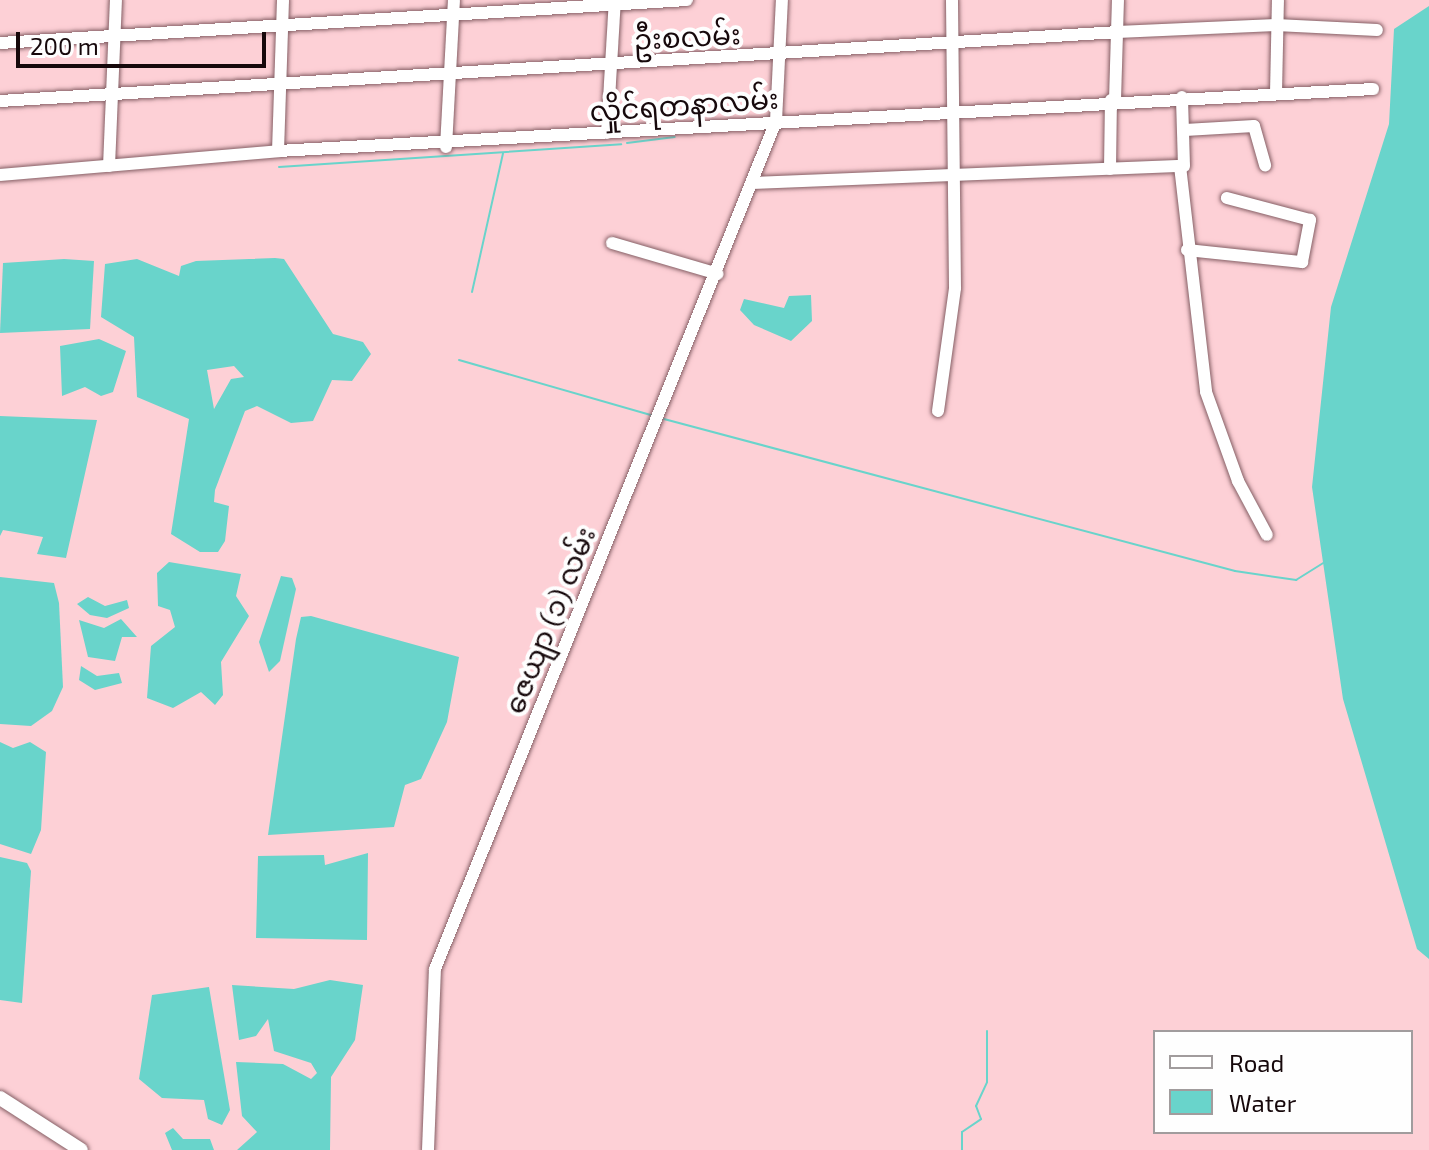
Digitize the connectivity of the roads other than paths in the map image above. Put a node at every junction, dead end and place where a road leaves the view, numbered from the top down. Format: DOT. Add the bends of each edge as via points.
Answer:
graph roads {
  1 [pos="116,0"];
  2 [pos="283,0"];
  3 [pos="687,0"];
  4 [pos="782,0"];
  5 [pos="952,0"];
  6 [pos="1118,0"];
  7 [pos="1278,0"];
  8 [pos="615,1"];
  9 [pos="454,7"];
  10 [pos="1276,25"];
  11 [pos="281,26"];
  12 [pos="1377,30"];
  13 [pos="1117,32"];
  14 [pos="115,36"];
  15 [pos="0,43"];
  16 [pos="948,44"];
  17 [pos="781,54"];
  18 [pos="612,64"];
  19 [pos="451,74"];
  20 [pos="280,87"];
  21 [pos="1373,89"];
  22 [pos="1276,93"];
  23 [pos="1182,97"];
  24 [pos="110,98"];
  25 [pos="1113,100"];
  26 [pos="0,101"];
  27 [pos="947,112"];
  28 [pos="776,121"];
  29 [pos="1185,130"];
  30 [pos="607,133"];
  31 [pos="446,147"];
  32 [pos="278,151"];
  33 [pos="1265,165"];
  34 [pos="109,166"];
  35 [pos="1180,166"];
  36 [pos="1110,169"];
  37 [pos="0,175"];
  38 [pos="950,176"];
  39 [pos="752,183"];
  40 [pos="1227,198"];
  41 [pos="612,243"];
  42 [pos="1187,250"];
  43 [pos="718,274"];
  44 [pos="938,411"];
  45 [pos="1267,535"];
  46 [pos="0,1098"];
  47 [pos="81,1150"];
  48 [pos="428,1150"];
  1 -- 14 [label="street"];
  2 -- 11 [label="street"];
  3 -- 8 [label="street"];
  4 -- 17 [label="street, ဇေယျာ (၁) လမ်း"];
  5 -- 16 [label="street"];
  6 -- 13 [label="street"];
  7 -- 10 [label="street"];
  8 -- 9 [label="street"];
  8 -- 18 [label="street"];
  9 -- 11 [label="street"];
  9 -- 19 [label="street"];
  10 -- 12 [label="street, ဦးစလမ်း"];
  10 -- 13 [label="street, ဦးစလမ်း"];
  10 -- 22 [label="street"];
  11 -- 14 [label="street"];
  11 -- 20 [label="street"];
  13 -- 16 [label="street, ဦးစလမ်း"];
  13 -- 25 [label="street"];
  14 -- 15 [label="street"];
  14 -- 24 [label="street"];
  16 -- 17 [label="street, ဦးစလမ်း"];
  16 -- 27 [label="street"];
  17 -- 18 [label="street, ဦးစလမ်း"];
  17 -- 28 [label="street, ဇေယျာ (၁) လမ်း"];
  18 -- 19 [label="street, ဦးစလမ်း"];
  18 -- 30 [label="street"];
  19 -- 20 [label="street, ဦးစလမ်း"];
  19 -- 31 [label="street"];
  20 -- 24 [label="street, ဦးစလမ်း"];
  20 -- 32 [label="street"];
  21 -- 22 [label="street, လှိုင်ရတနာလမ်း"];
  22 -- 23 [label="street, လှိုင်ရတနာလမ်း"];
  23 -- 25 [label="street, လှိုင်ရတနာလမ်း"];
  23 -- 29 [label="street"];
  24 -- 26 [label="street, ဦးစလမ်း"];
  24 -- 34 [label="street"];
  25 -- 27 [label="street, လှိုင်ရတနာလမ်း"];
  25 -- 36 [label="street"];
  27 -- 28 [label="street, လှိုင်ရတနာလမ်း"];
  27 -- 38 [label="street"];
  28 -- 30 [label="street, လှိုင်ရတနာလမ်း"];
  28 -- 39 [label="street, ဇေယျာ (၁) လမ်း"];
  29 -- 33 [label="street" via="1254,126"];
  29 -- 35 [label="street" via="1188,160"];
  30 -- 31 [label="street, လှိုင်ရတနာလမ်း"];
  31 -- 32 [label="street, လှိုင်ရတနာလမ်း"];
  32 -- 34 [label="street, လှိုင်ရတနာလမ်း"];
  34 -- 37 [label="street, လှိုင်ရတနာလမ်း"];
  35 -- 36 [label="street"];
  35 -- 42 [label="street"];
  36 -- 38 [label="street"];
  38 -- 39 [label="street"];
  38 -- 44 [label="street" via="955,288"];
  39 -- 43 [label="street, ဇေယျာ (၁) လမ်း"];
  40 -- 42 [label="street" via="1310,220 1302,262"];
  41 -- 43 [label="street"];
  42 -- 45 [label="street" via="1206,392 1238,481"];
  43 -- 48 [label="street, ဇေယျာ (၁) လမ်း" via="435,969"];
  46 -- 47 [label="main road"];
}
